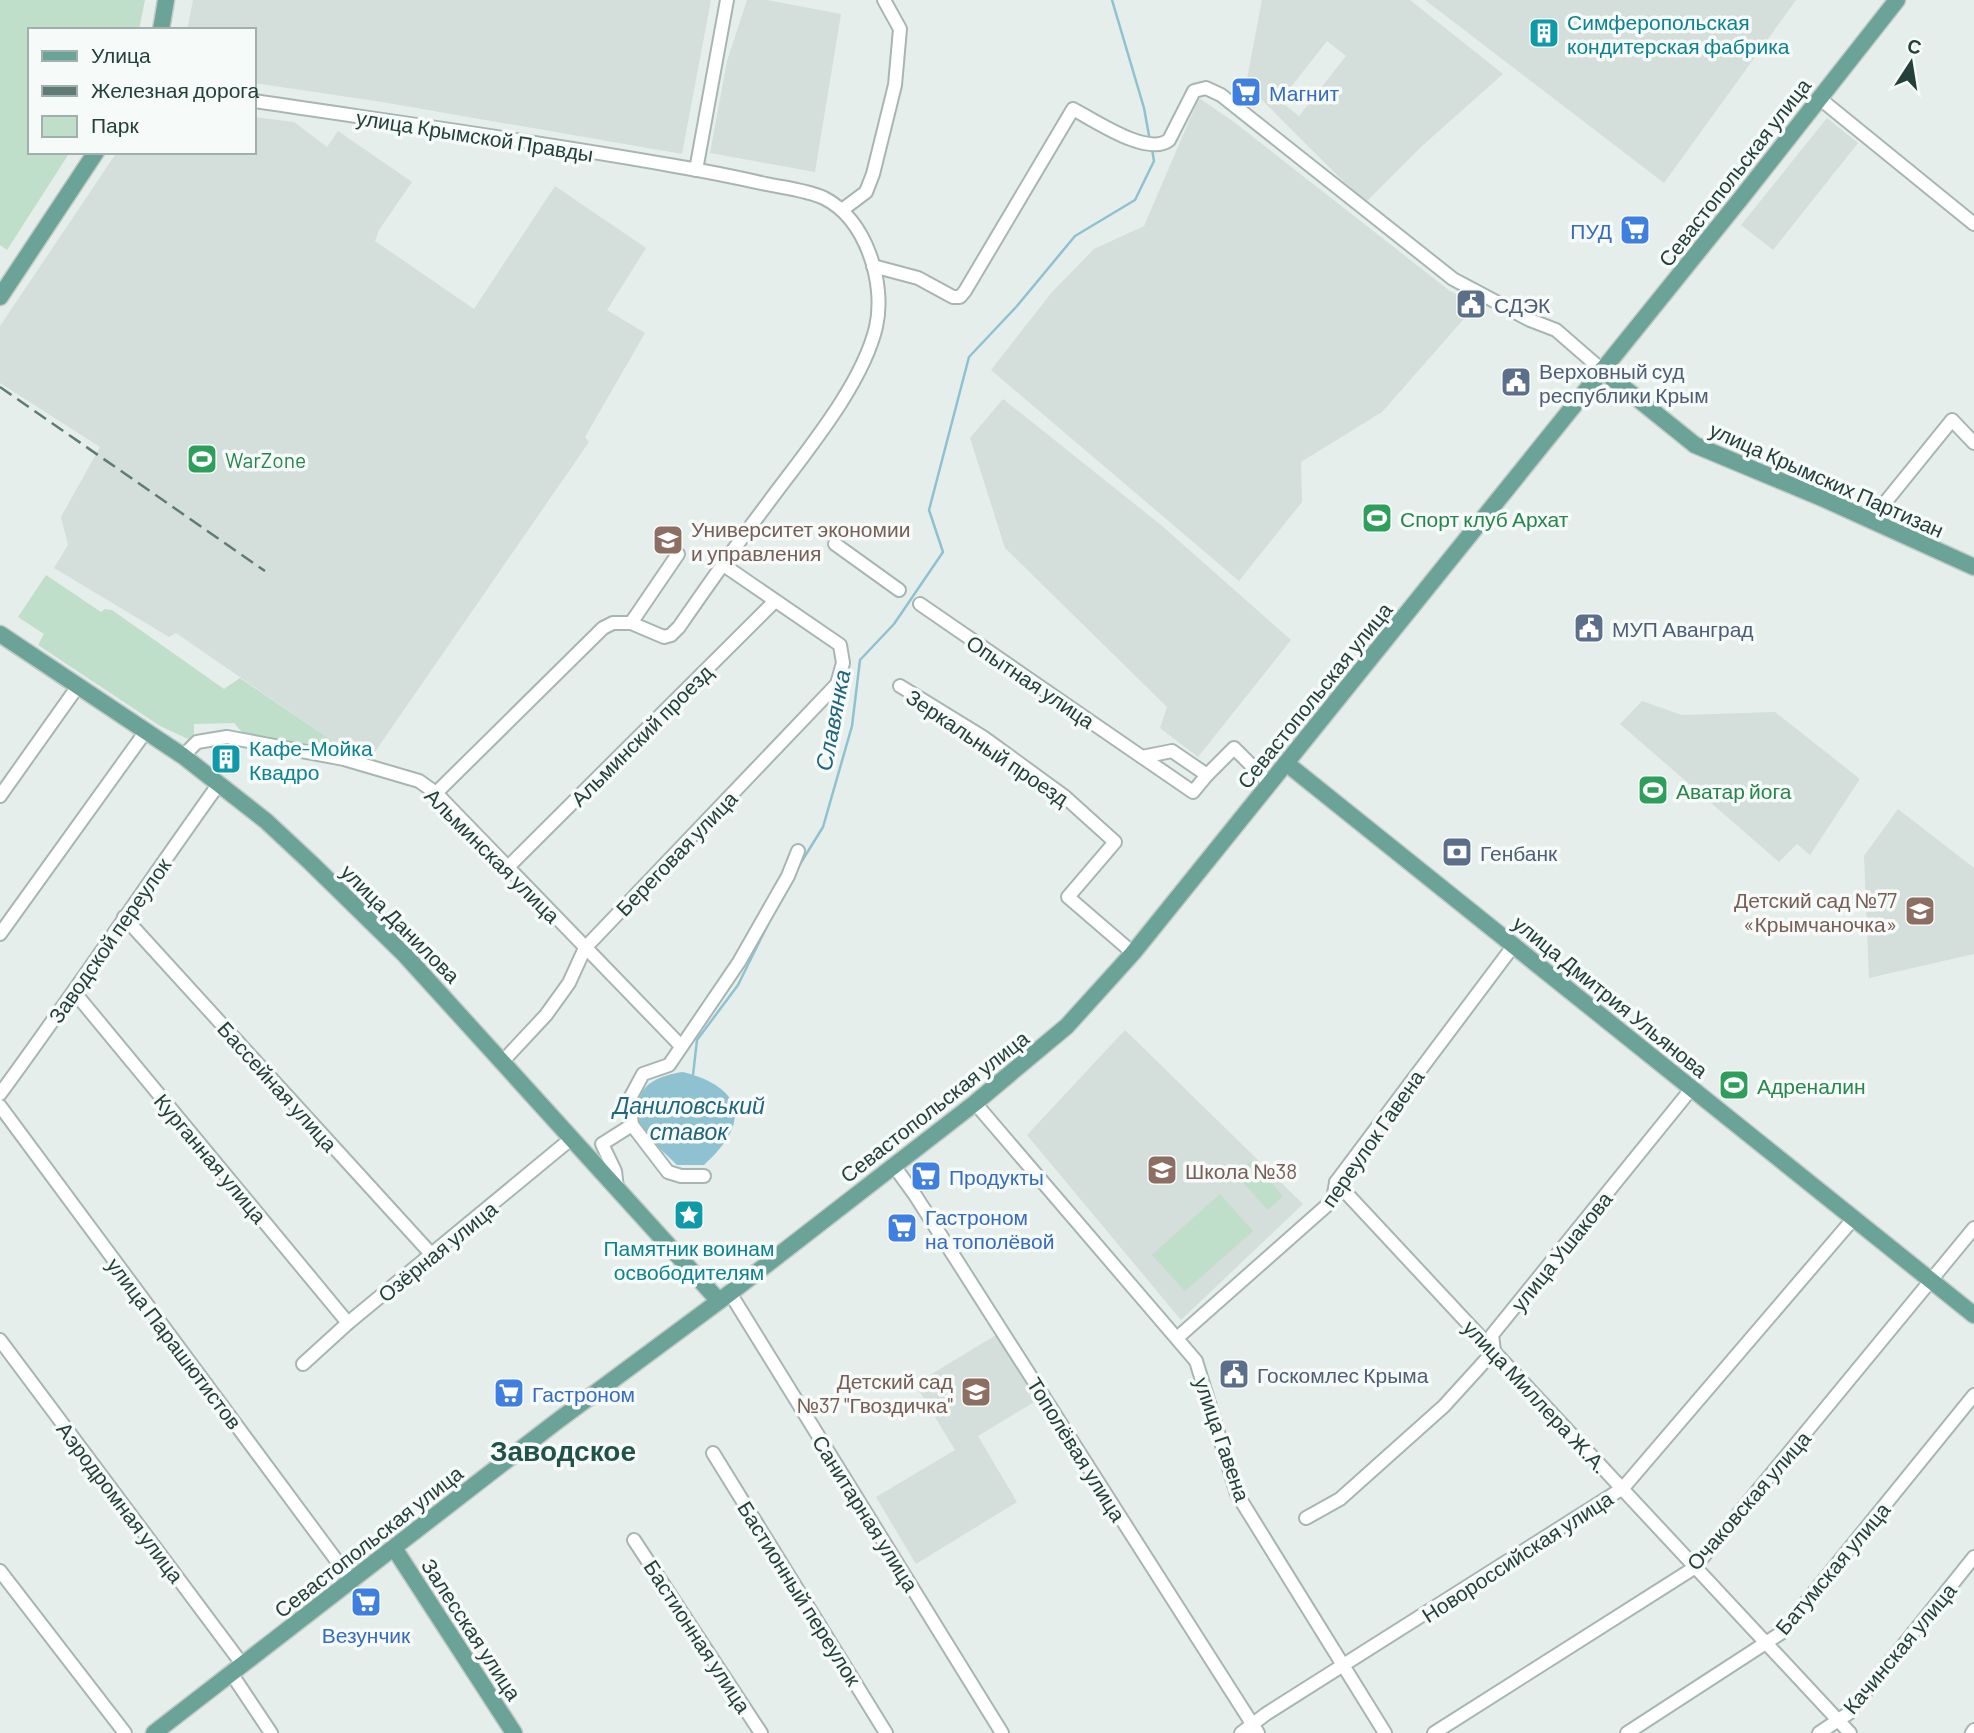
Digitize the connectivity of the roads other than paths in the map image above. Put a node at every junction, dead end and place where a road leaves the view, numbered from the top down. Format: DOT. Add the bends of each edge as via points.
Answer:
graph roads {
  1 [pos="166,0"];
  2 [pos="727,0"];
  3 [pos="884,0"];
  4 [pos="1897,0"];
  5 [pos="161,28"];
  6 [pos="1819,98"];
  7 [pos="256,101"];
  8 [pos="95,154"];
  9 [pos="696,170"];
  10 [pos="842,211"];
  11 [pos="1974,224"];
  12 [pos="873,266"];
  13 [pos="0,297"];
  14 [pos="1602,370"];
  15 [pos="1974,443"];
  16 [pos="1871,520"];
  17 [pos="835,544"];
  18 [pos="678,554"];
  19 [pos="722,564"];
  20 [pos="1974,567"];
  21 [pos="899,590"];
  22 [pos="774,601"];
  23 [pos="920,604"];
  24 [pos="631,623"];
  25 [pos="0,634"];
  26 [pos="78,686"];
  27 [pos="900,686"];
  28 [pos="146,731"];
  29 [pos="183,756"];
  30 [pos="1142,757"];
  31 [pos="1286,763"];
  32 [pos="1207,775"];
  33 [pos="1270,784"];
  34 [pos="218,785"];
  35 [pos="436,793"];
  36 [pos="0,796"];
  37 [pos="798,851"];
  38 [pos="508,867"];
  39 [pos="124,917"];
  40 [pos="0,934"];
  41 [pos="1514,945"];
  42 [pos="585,948"];
  43 [pos="1133,953"];
  44 [pos="75,993"];
  45 [pos="681,1046"];
  46 [pos="503,1061"];
  47 [pos="1692,1088"];
  48 [pos="0,1094"];
  49 [pos="975,1103"];
  50 [pos="0,1106"];
  51 [pos="632,1125"];
  52 [pos="572,1138"];
  53 [pos="894,1166"];
  54 [pos="704,1176"];
  55 [pos="1336,1182"];
  56 [pos="617,1188"];
  57 [pos="1854,1218"];
  58 [pos="1974,1228"];
  59 [pos="433,1256"];
  60 [pos="1932,1280"];
  61 [pos="725,1297"];
  62 [pos="1974,1315"];
  63 [pos="348,1323"];
  64 [pos="1177,1338"];
  65 [pos="0,1340"];
  66 [pos="1494,1350"];
  67 [pos="303,1364"];
  68 [pos="1974,1395"];
  69 [pos="713,1453"];
  70 [pos="1623,1488"];
  71 [pos="1306,1518"];
  72 [pos="634,1540"];
  73 [pos="394,1548"];
  74 [pos="1974,1557"];
  75 [pos="1695,1568"];
  76 [pos="0,1571"];
  77 [pos="351,1580"];
  78 [pos="1768,1644"];
  79 [pos="1343,1667"];
  80 [pos="237,1669"];
  81 [pos="1839,1720"];
  82 [pos="1256,1729"];
  83 [pos="125,1733"];
  84 [pos="154,1733"];
  85 [pos="271,1733"];
  86 [pos="514,1733"];
  87 [pos="761,1733"];
  88 [pos="886,1733"];
  89 [pos="1002,1733"];
  90 [pos="1241,1733"];
  91 [pos="1385,1733"];
  92 [pos="1434,1733"];
  93 [pos="1627,1733"];
  94 [pos="1819,1733"];
  95 [pos="1850,1733"];
  1 -- 5 [label="main road"];
  2 -- 9 [label="street"];
  3 -- 10 [label="street" via="900,29 895,85 866,192"];
  4 -- 6 [label="main road, Севастопольская улица"];
  6 -- 11 [label="street"];
  6 -- 14 [label="main road, Севастопольская улица"];
  7 -- 9 [label="street, улица Крымской Правды"];
  8 -- 13 [label="main road"];
  9 -- 10 [label="street, улица Крымской Правды" via="800,191 824,198"];
  10 -- 12 [label="street, улица Крымской Правды" via="865,244"];
  12 -- 14 [label="street" via="918,278 960,297 1073,109 1135,141 1164,144 1191,95 1206,88 1221,95 1453,279 1556,330"];
  12 -- 19 [label="street, улица Крымской Правды" via="876,325 851,384 811,446"];
  14 -- 16 [label="main road, улица Крымских Партизан" via="1695,445"];
  14 -- 31 [label="main road, Севастопольская улица"];
  15 -- 16 [label="street" via="1952,420"];
  16 -- 20 [label="main road, улица Крымских Партизан"];
  17 -- 21 [label="street"];
  18 -- 24 [label="street"];
  19 -- 22 [label="street"];
  19 -- 24 [label="street, улица Крымской Правды" via="671,635 664,637"];
  22 -- 38 [label="street, Альминский проезд"];
  22 -- 42 [label="street, Береговая улица" via="840,645 843,663 837,684"];
  23 -- 30 [label="street, Опытная улица"];
  24 -- 35 [label="street" via="603,628"];
  25 -- 26 [label="main road, улица Данилова"];
  26 -- 28 [label="main road, улица Данилова"];
  26 -- 36 [label="street"];
  27 -- 43 [label="street, Зеркальный проезд" via="983,737 1064,796 1115,842 1068,897"];
  28 -- 29 [label="main road, улица Данилова"];
  28 -- 40 [label="street"];
  29 -- 34 [label="main road, улица Данилова"];
  29 -- 35 [label="street, Альминская улица" via="197,742 227,737 344,759 419,781"];
  30 -- 32 [label="street" via="1172,751"];
  30 -- 32 [label="street, Опытная улица" via="1193,792"];
  31 -- 33 [label="main road, Севастопольская улица"];
  31 -- 41 [label="main road, улица Дмитрия Ульянова"];
  32 -- 33 [label="street, Опытная улица" via="1234,748"];
  33 -- 43 [label="main road, Севастопольская улица"];
  34 -- 39 [label="street, Заводской переулок"];
  34 -- 46 [label="main road, улица Данилова" via="321,872"];
  35 -- 38 [label="street, Альминская улица"];
  37 -- 45 [label="street" via="739,962"];
  38 -- 42 [label="street, Альминская улица"];
  39 -- 44 [label="street, Заводской переулок"];
  39 -- 59 [label="street, Бассейная улица"];
  41 -- 47 [label="main road, улица Дмитрия Ульянова"];
  41 -- 55 [label="street, переулок Гавена"];
  42 -- 45 [label="street, Альминская улица"];
  42 -- 46 [label="street, Береговая улица" via="569,983 546,1015"];
  43 -- 49 [label="main road, Севастопольская улица" via="1067,1026"];
  44 -- 48 [label="street, Заводской переулок"];
  44 -- 63 [label="street, Курганная улица"];
  45 -- 51 [label="street" via="669,1065 643,1074 629,1100"];
  46 -- 52 [label="main road, улица Данилова"];
  47 -- 57 [label="main road, улица Дмитрия Ульянова"];
  47 -- 66 [label="street, улица Ушакова" via="1492,1335"];
  49 -- 53 [label="main road, Севастопольская улица"];
  49 -- 64 [label="street, улица Гавена"];
  50 -- 77 [label="street, улица Парашютистов"];
  51 -- 54 [label="street" via="668,1172"];
  51 -- 56 [label="street" via="602,1144 615,1171"];
  52 -- 56 [label="main road, улица Данилова"];
  52 -- 59 [label="street, Озёрная улица"];
  53 -- 61 [label="main road, Севастопольская улица"];
  53 -- 82 [label="street, Тополёвая улица"];
  55 -- 64 [label="street, переулок Гавена" via="1333,1200"];
  55 -- 66 [label="street, улица Миллера Ж.А."];
  56 -- 61 [label="main road, улица Данилова"];
  57 -- 60 [label="main road, улица Дмитрия Ульянова"];
  57 -- 70 [label="street, Новороссийская улица"];
  58 -- 60 [label="street, Очаковская улица"];
  59 -- 63 [label="street, Озёрная улица"];
  60 -- 62 [label="main road, улица Дмитрия Ульянова"];
  60 -- 75 [label="street, Очаковская улица"];
  61 -- 73 [label="main road, Севастопольская улица"];
  61 -- 89 [label="street, Санитарная улица"];
  63 -- 67 [label="street, Озёрная улица"];
  64 -- 79 [label="street, улица Гавена" via="1196,1361 1237,1494"];
  65 -- 80 [label="street, Аэродромная улица"];
  66 -- 70 [label="street, улица Миллера Ж.А."];
  66 -- 71 [label="street, улица Ушакова" via="1444,1406 1350,1491"];
  68 -- 78 [label="street, Батумская улица"];
  69 -- 88 [label="street, Бастионный переулок"];
  70 -- 75 [label="street, улица Миллера Ж.А."];
  70 -- 79 [label="street, Новороссийская улица"];
  72 -- 87 [label="street, Бастионная улица"];
  73 -- 77 [label="main road, Севастопольская улица"];
  73 -- 86 [label="main road, Залесская улица"];
  74 -- 81 [label="street, Качинская улица"];
  75 -- 78 [label="street, улица Миллера Ж.А."];
  75 -- 92 [label="street, Очаковская улица"];
  76 -- 83 [label="street"];
  77 -- 80 [label="main road, Севастопольская улица"];
  78 -- 81 [label="street, улица Миллера Ж.А."];
  78 -- 93 [label="street, Батумская улица"];
  79 -- 82 [label="street, Новороссийская улица" via="1266,1714"];
  79 -- 91 [label="street, улица Гавена"];
  80 -- 84 [label="main road, Севастопольская улица"];
  80 -- 85 [label="street, Аэродромная улица"];
  81 -- 94 [label="street, Качинская улица"];
  81 -- 95 [label="street, улица Миллера Ж.А."];
  82 -- 90 [label="street, Новороссийская улица"];
}
